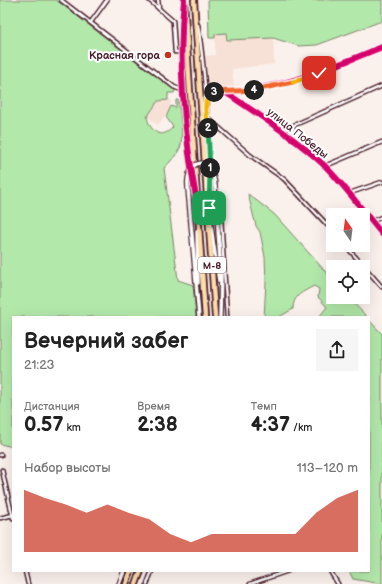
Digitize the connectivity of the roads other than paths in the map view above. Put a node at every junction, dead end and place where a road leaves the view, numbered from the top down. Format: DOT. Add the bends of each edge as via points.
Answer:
graph roads {
  1 [pos="61,0"];
  2 [pos="107,0"];
  3 [pos="149,0"];
  4 [pos="158,0"];
  5 [pos="184,0"];
  6 [pos="194,1"];
  7 [pos="159,9"];
  8 [pos="91,22"];
  9 [pos="382,47"];
  10 [pos="182,52"];
  11 [pos="205,84"];
  12 [pos="382,86"];
  13 [pos="184,91"];
  14 [pos="214,92"];
  15 [pos="225,92"];
  16 [pos="206,100"];
  17 [pos="207,115"];
  18 [pos="214,125"];
  19 [pos="208,128"];
  20 [pos="281,131"];
  21 [pos="382,142"];
  22 [pos="325,166"];
  23 [pos="382,182"];
  24 [pos="350,194"];
  25 [pos="198,208"];
  26 [pos="209,208"];
  27 [pos="199,214"];
  28 [pos="209,214"];
  29 [pos="382,217"];
  30 [pos="221,218"];
  31 [pos="372,221"];
  32 [pos="326,224"];
  33 [pos="382,234"];
  34 [pos="351,252"];
  35 [pos="382,287"];
  36 [pos="220,298"];
  37 [pos="198,302"];
  38 [pos="199,316"];
  39 [pos="205,316"];
  40 [pos="215,316"];
  41 [pos="220,316"];
  42 [pos="227,316"];
  43 [pos="2,470"];
  44 [pos="12,512"];
  45 [pos="12,516"];
  46 [pos="0,518"];
  47 [pos="25,572"];
  48 [pos="124,572"];
  49 [pos="131,572"];
  50 [pos="141,572"];
  51 [pos="152,572"];
  52 [pos="285,572"];
  53 [pos="331,572"];
  54 [pos="28,584"];
  55 [pos="119,584"];
  56 [pos="126,584"];
  57 [pos="137,584"];
  58 [pos="147,584"];
  59 [pos="250,584"];
  60 [pos="338,584"];
  1 -- 8 [label="street"];
  2 -- 8 [label="street"];
  3 -- 7 [label="street"];
  4 -- 7 [label="street"];
  5 -- 10 [label="street"];
  5 -- 25 [label="highway, М-8"];
  6 -- 11 [label="street"];
  6 -- 26 [label="highway, М-8"];
  7 -- 10 [label="street" via="173,21 175,52"];
  8 -- 13 [label="street" via="174,87"];
  9 -- 15 [label="street" via="302,79 256,89"];
  10 -- 13 [label="street"];
  11 -- 14 [label="street" via="207,89"];
  11 -- 16 [label="street"];
  12 -- 20 [label="street"];
  13 -- 25 [label="street" via="189,159"];
  14 -- 15 [label="street"];
  14 -- 16 [label="street"];
  15 -- 20 [label="street, улица Победы"];
  16 -- 17 [label="street"];
  17 -- 18 [label="street"];
  17 -- 19 [label="street"];
  18 -- 19 [label="street"];
  18 -- 32 [label="street" via="284,179"];
  19 -- 26 [label="street" via="211,178"];
  20 -- 22 [label="street, улица Победы"];
  21 -- 22 [label="street"];
  22 -- 24 [label="street, улица Победы"];
  23 -- 24 [label="street"];
  24 -- 31 [label="street, улица Победы"];
  25 -- 27 [label="highway, М-8"];
  26 -- 28 [label="highway, М-8"];
  27 -- 37 [label="main road"];
  27 -- 39 [label="highway, М-8"];
  28 -- 36 [label="main road"];
  28 -- 40 [label="highway, М-8"];
  29 -- 31 [label="street"];
  30 -- 42 [label="street"];
  31 -- 33 [label="street, улица Победы"];
  34 -- 35 [label="street"];
  36 -- 37 [label="main road, bridge" via="221,267 215,186 212,169 199,164 189,171 188,188"];
  36 -- 41 [label="main road"];
  37 -- 38 [label="main road"];
  43 -- 44 [label="street"];
  45 -- 46 [label="street"];
  47 -- 54 [label="street"];
  48 -- 55 [label="main road"];
  49 -- 56 [label="highway"];
  50 -- 57 [label="highway"];
  51 -- 58 [label="street"];
  52 -- 59 [label="street"];
  53 -- 60 [label="street"];
}
